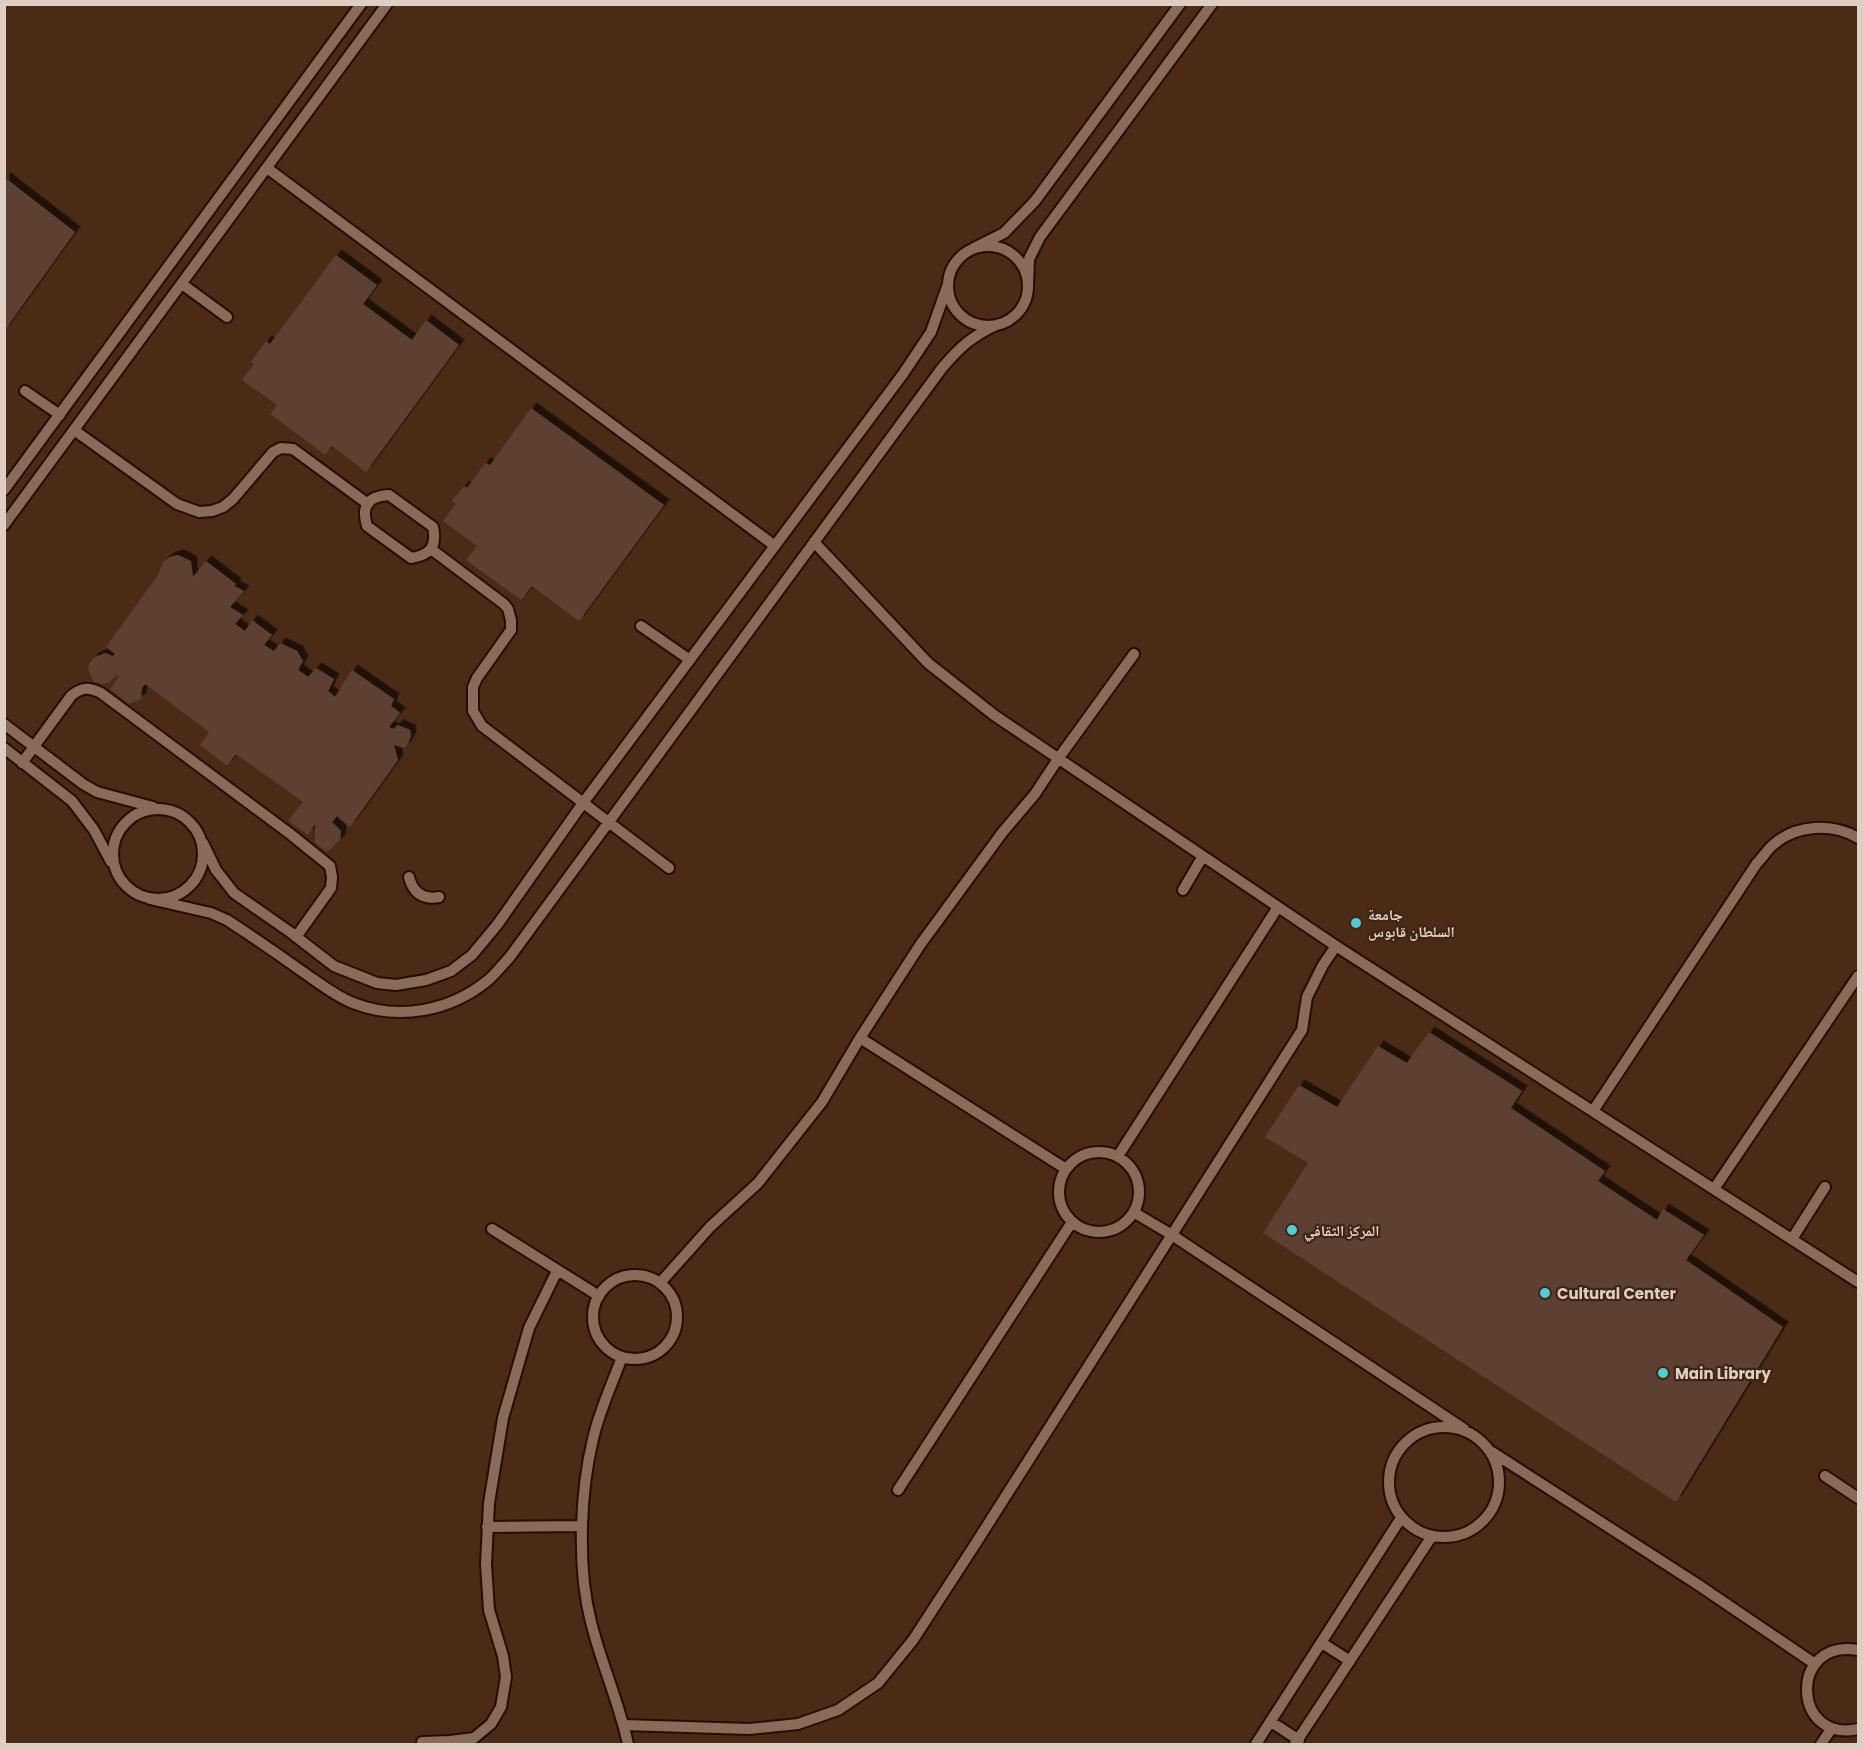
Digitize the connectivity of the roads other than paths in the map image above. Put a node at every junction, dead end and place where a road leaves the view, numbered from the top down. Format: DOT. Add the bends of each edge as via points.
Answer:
graph roads {
  1 [pos="362,4"];
  2 [pos="387,4"];
  3 [pos="1180,4"];
  4 [pos="1212,4"];
  5 [pos="267,168"];
  6 [pos="974,248"];
  7 [pos="182,284"];
  8 [pos="948,285"];
  9 [pos="1028,286"];
  10 [pos="227,316"];
  11 [pos="996,325"];
  12 [pos="25,391"];
  13 [pos="60,415"];
  14 [pos="74,430"];
  15 [pos="4,490"];
  16 [pos="368,504"];
  17 [pos="4,525"];
  18 [pos="814,542"];
  19 [pos="775,546"];
  20 [pos="431,549"];
  21 [pos="641,626"];
  22 [pos="1134,654"];
  23 [pos="690,660"];
  24 [pos="4,724"];
  25 [pos="34,747"];
  26 [pos="4,748"];
  27 [pos="1058,759"];
  28 [pos="22,763"];
  29 [pos="583,803"];
  30 [pos="156,808"];
  31 [pos="608,822"];
  32 [pos="1858,838"];
  33 [pos="203,843"];
  34 [pos="1203,856"];
  35 [pos="669,868"];
  36 [pos="117,873"];
  37 [pos="410,877"];
  38 [pos="1183,890"];
  39 [pos="439,897"];
  40 [pos="150,899"];
  41 [pos="1278,907"];
  42 [pos="296,937"];
  43 [pos="1336,946"];
  44 [pos="1858,976"];
  45 [pos="860,1038"];
  46 [pos="1593,1111"];
  47 [pos="1118,1156"];
  48 [pos="1066,1169"];
  49 [pos="1825,1187"];
  50 [pos="1714,1189"];
  51 [pos="1135,1213"];
  52 [pos="1072,1222"];
  53 [pos="492,1229"];
  54 [pos="1172,1234"];
  55 [pos="1792,1239"];
  56 [pos="557,1271"];
  57 [pos="1856,1276"];
  58 [pos="660,1283"];
  59 [pos="599,1296"];
  60 [pos="622,1357"];
  61 [pos="1464,1429"];
  62 [pos="1492,1452"];
  63 [pos="1825,1476"];
  64 [pos="898,1490"];
  65 [pos="1858,1498"];
  66 [pos="1401,1518"];
  67 [pos="580,1526"];
  68 [pos="487,1527"];
  69 [pos="1432,1536"];
  70 [pos="1322,1643"];
  71 [pos="1858,1650"];
  72 [pos="1350,1661"];
  73 [pos="1815,1664"];
  74 [pos="1271,1722"];
  75 [pos="624,1725"];
  76 [pos="1832,1728"];
  77 [pos="1858,1729"];
  78 [pos="422,1742"];
  79 [pos="1297,1742"];
  80 [pos="628,1744"];
  81 [pos="1256,1744"];
  82 [pos="1821,1744"];
  1 -- 13 [label="lane"];
  2 -- 5 [label="lane"];
  3 -- 6 [label="lane" via="1035,201 1004,233"];
  4 -- 9 [label="lane" via="1040,237 1029,259"];
  5 -- 7 [label="lane"];
  5 -- 19 [label="lane"];
  6 -- 8 [label="lane" via="954,264"];
  6 -- 9 [label="lane" via="987,245 1011,253 1020,262"];
  7 -- 10 [label="lane"];
  7 -- 14 [label="lane"];
  8 -- 11 [label="lane" via="951,303 959,314 983,326"];
  8 -- 19 [label="lane" via="931,332"];
  9 -- 11 [label="lane" via="1019,311"];
  11 -- 18 [label="lane" via="960,346"];
  12 -- 13 [label="lane"];
  13 -- 15 [label="lane"];
  14 -- 16 [label="lane" via="177,504 199,512 223,507 281,448 293,449"];
  14 -- 17 [label="lane"];
  16 -- 20 [label="lane" via="364,515 367,526 411,558"];
  16 -- 20 [label="lane" via="377,496 389,495 433,527"];
  18 -- 27 [label="lane" via="928,663"];
  18 -- 31 [label="lane"];
  19 -- 23 [label="lane"];
  20 -- 29 [label="lane" via="504,604 511,620 510,630 473,687 473,711 482,726"];
  21 -- 23 [label="lane"];
  22 -- 27 [label="lane"];
  23 -- 29 [label="lane"];
  24 -- 25 [label="lane"];
  25 -- 28 [label="lane"];
  25 -- 30 [label="lane" via="98,792"];
  25 -- 42 [label="lane" via="70,696 87,688 101,693 330,866 331,888"];
  26 -- 28 [label="lane"];
  27 -- 34 [label="lane"];
  27 -- 45 [label="lane" via="920,945"];
  28 -- 36 [label="lane" via="72,801 94,830"];
  29 -- 31 [label="lane"];
  29 -- 42 [label="lane" via="497,926 472,955 451,970 426,980 396,985 376,983 334,966"];
  30 -- 33 [label="lane" via="185,817"];
  30 -- 36 [label="lane" via="127,820 118,832 113,860"];
  31 -- 35 [label="lane"];
  31 -- 40 [label="lane" via="489,980 466,996 422,1011 396,1012 353,1003 227,920 202,910"];
  32 -- 46 [label="lane" via="1849,832 1823,827 1797,831 1774,843"];
  33 -- 40 [label="lane" via="204,859 190,887 171,897"];
  33 -- 42 [label="lane" via="216,870 234,893"];
  34 -- 38 [label="lane"];
  34 -- 41 [label="lane"];
  36 -- 40 [label="lane" via="136,894"];
  37 -- 39 [label="lane" via="419,895"];
  41 -- 43 [label="lane"];
  41 -- 47 [label="lane"];
  43 -- 46 [label="lane"];
  43 -- 54 [label="lane" via="1307,997 1302,1030"];
  44 -- 50 [label="lane"];
  45 -- 48 [label="lane"];
  45 -- 58 [label="lane" via="822,1102 758,1183 710,1227"];
  46 -- 50 [label="lane"];
  47 -- 48 [label="lane" via="1090,1153"];
  47 -- 51 [label="lane" via="1131,1166 1139,1180 1140,1197"];
  48 -- 52 [label="lane" via="1061,1179 1060,1203"];
  49 -- 55 [label="lane"];
  50 -- 55 [label="lane"];
  51 -- 52 [label="lane" via="1125,1224 1106,1232 1084,1230"];
  51 -- 54 [label="lane"];
  52 -- 64 [label="lane"];
  53 -- 56 [label="lane"];
  54 -- 61 [label="lane"];
  54 -- 75 [label="lane" via="913,1640 878,1683 838,1710 798,1724 749,1729"];
  55 -- 57 [label="lane"];
  56 -- 59 [label="lane"];
  56 -- 68 [label="lane" via="529,1328 503,1418"];
  58 -- 59 [label="lane" via="648,1277 620,1277"];
  58 -- 60 [label="lane" via="676,1307 672,1336 651,1356"];
  59 -- 60 [label="lane" via="593,1310 593,1325 599,1339"];
  60 -- 67 [label="lane" via="593,1439"];
  61 -- 62 [label="lane"];
  61 -- 66 [label="lane" via="1426,1428 1397,1452 1390,1470 1389,1490"];
  62 -- 69 [label="lane" via="1500,1488 1484,1521 1469,1532 1451,1537"];
  62 -- 73 [label="lane"];
  63 -- 65 [label="lane"];
  66 -- 69 [label="lane"];
  66 -- 70 [label="lane"];
  67 -- 68 [label="lane"];
  67 -- 75 [label="lane" via="590,1619"];
  68 -- 78 [label="lane" via="489,1610 506,1677 501,1707 474,1738"];
  69 -- 72 [label="lane"];
  70 -- 72 [label="lane"];
  70 -- 74 [label="lane"];
  71 -- 73 [label="lane" via="1842,1648"];
  72 -- 79 [label="lane"];
  73 -- 76 [label="lane" via="1807,1679 1806,1695 1811,1711"];
  74 -- 79 [label="lane"];
  74 -- 81 [label="lane"];
  75 -- 80 [label="lane"];
  76 -- 77 [label="lane"];
  76 -- 82 [label="lane"];
}
